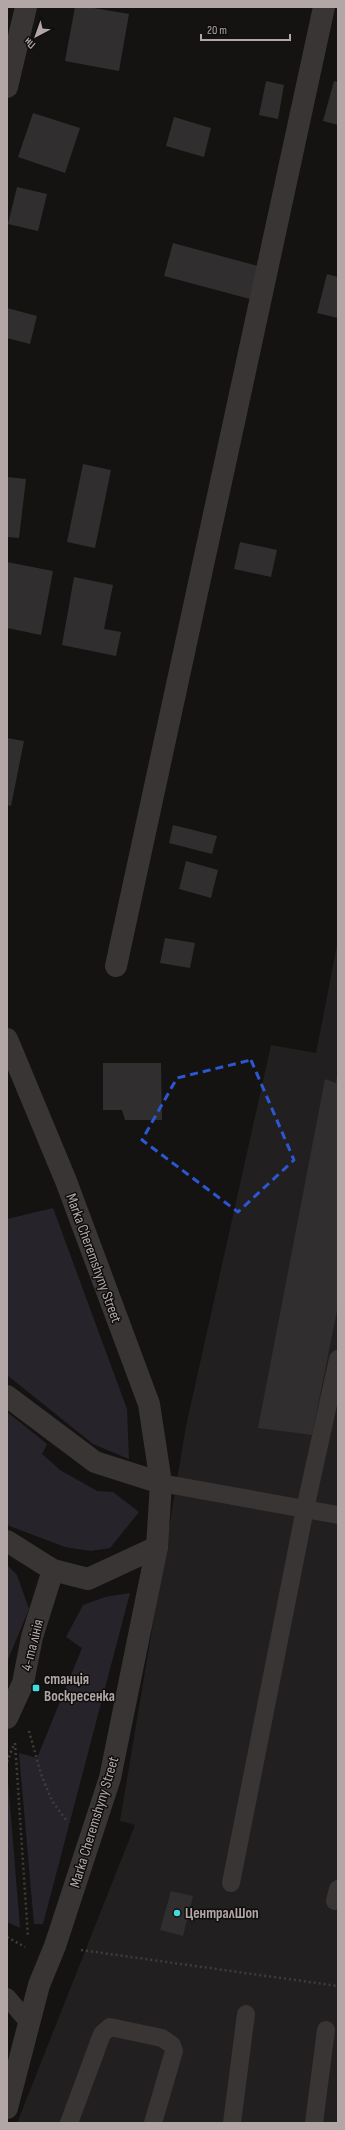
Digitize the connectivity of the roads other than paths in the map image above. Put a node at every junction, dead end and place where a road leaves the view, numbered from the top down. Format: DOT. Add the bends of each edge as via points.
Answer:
graph roads {
  1 [pos="26,7"];
  2 [pos="324,7"];
  3 [pos="7,87"];
  4 [pos="116,966"];
  5 [pos="7,1039"];
  6 [pos="338,1359"];
  7 [pos="7,1396"];
  8 [pos="161,1483"];
  9 [pos="305,1509"];
  10 [pos="338,1515"];
  11 [pos="7,1541"];
  12 [pos="157,1547"];
  13 [pos="53,1570"];
  14 [pos="17,1722"];
  15 [pos="231,1884"];
  16 [pos="7,1996"];
  17 [pos="246,2014"];
  18 [pos="29,2023"];
  19 [pos="326,2030"];
  20 [pos="7,2108"];
  21 [pos="69,2123"];
  22 [pos="153,2123"];
  23 [pos="232,2123"];
  24 [pos="314,2123"];
  1 -- 3 [label="street"];
  2 -- 4 [label="street"];
  5 -- 8 [label="street, Marka Cheremshyny Street" via="66,1181 149,1404"];
  6 -- 9 [label="lane"];
  7 -- 8 [label="street" via="95,1462"];
  8 -- 9 [label="lane"];
  8 -- 12 [label="street, Marka Cheremshyny Street"];
  9 -- 10 [label="lane"];
  9 -- 15 [label="lane"];
  11 -- 13 [label="street"];
  12 -- 13 [label="street" via="88,1579"];
  12 -- 18 [label="street, Marka Cheremshyny Street" via="110,1778 55,1946 39,1985"];
  13 -- 14 [label="street, 4-та лінія" via="32,1637"];
  16 -- 18 [label="lane"];
  17 -- 23 [label="lane"];
  18 -- 20 [label="street, Marka Cheremshyny Street"];
  19 -- 24 [label="lane"];
  21 -- 22 [label="lane" via="102,2034 110,2027 162,2038 172,2045 174,2051"];
}
